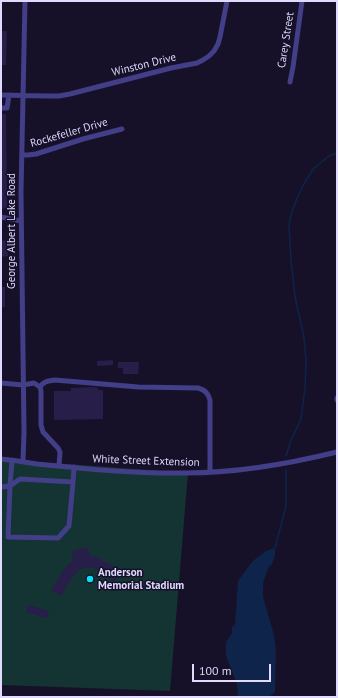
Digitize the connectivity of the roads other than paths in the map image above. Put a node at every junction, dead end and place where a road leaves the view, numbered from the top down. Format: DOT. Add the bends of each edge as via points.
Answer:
graph roads {
  1 [pos="25,1"];
  2 [pos="227,1"];
  3 [pos="302,1"];
  4 [pos="290,82"];
  5 [pos="1,95"];
  6 [pos="9,95"];
  7 [pos="24,95"];
  8 [pos="1,108"];
  9 [pos="122,129"];
  10 [pos="22,155"];
  11 [pos="1,217"];
  12 [pos="21,221"];
  13 [pos="1,383"];
  14 [pos="23,385"];
  15 [pos="40,387"];
  16 [pos="337,452"];
  17 [pos="1,459"];
  18 [pos="12,460"];
  19 [pos="23,461"];
  20 [pos="59,466"];
  21 [pos="74,467"];
  22 [pos="210,472"];
  23 [pos="73,482"];
  24 [pos="10,486"];
  25 [pos="1,487"];
  1 -- 7 [label="street, George Albert Lake Road"];
  2 -- 7 [label="street, Winston Drive" via="218,44 209,56 197,63 70,94"];
  3 -- 4 [label="street, Carey Street"];
  5 -- 6 [label="street, Winston Drive"];
  6 -- 7 [label="street, Winston Drive"];
  6 -- 8 [label="street" via="7,108"];
  7 -- 10 [label="street, George Albert Lake Road"];
  9 -- 10 [label="street, Rockefeller Drive" via="36,154"];
  10 -- 12 [label="street, George Albert Lake Road"];
  11 -- 12 [label="street"];
  12 -- 14 [label="street, George Albert Lake Road"];
  13 -- 14 [label="street"];
  14 -- 15 [label="street" via="34,384"];
  14 -- 19 [label="street, George Albert Lake Road"];
  15 -- 20 [label="street" via="41,425 60,452"];
  15 -- 22 [label="street" via="46,381 54,380 204,390 210,400"];
  16 -- 22 [label="street, White Street Extension" via="270,466"];
  17 -- 18 [label="street, White Street Extension"];
  18 -- 19 [label="street, White Street Extension"];
  18 -- 24 [label="street"];
  19 -- 20 [label="street, White Street Extension"];
  20 -- 21 [label="street, White Street Extension"];
  21 -- 22 [label="street, White Street Extension" via="144,472"];
  21 -- 23 [label="street"];
  23 -- 24 [label="street" via="20,479"];
  23 -- 24 [label="street" via="69,526 58,538 8,537"];
  24 -- 25 [label="street"];
}
